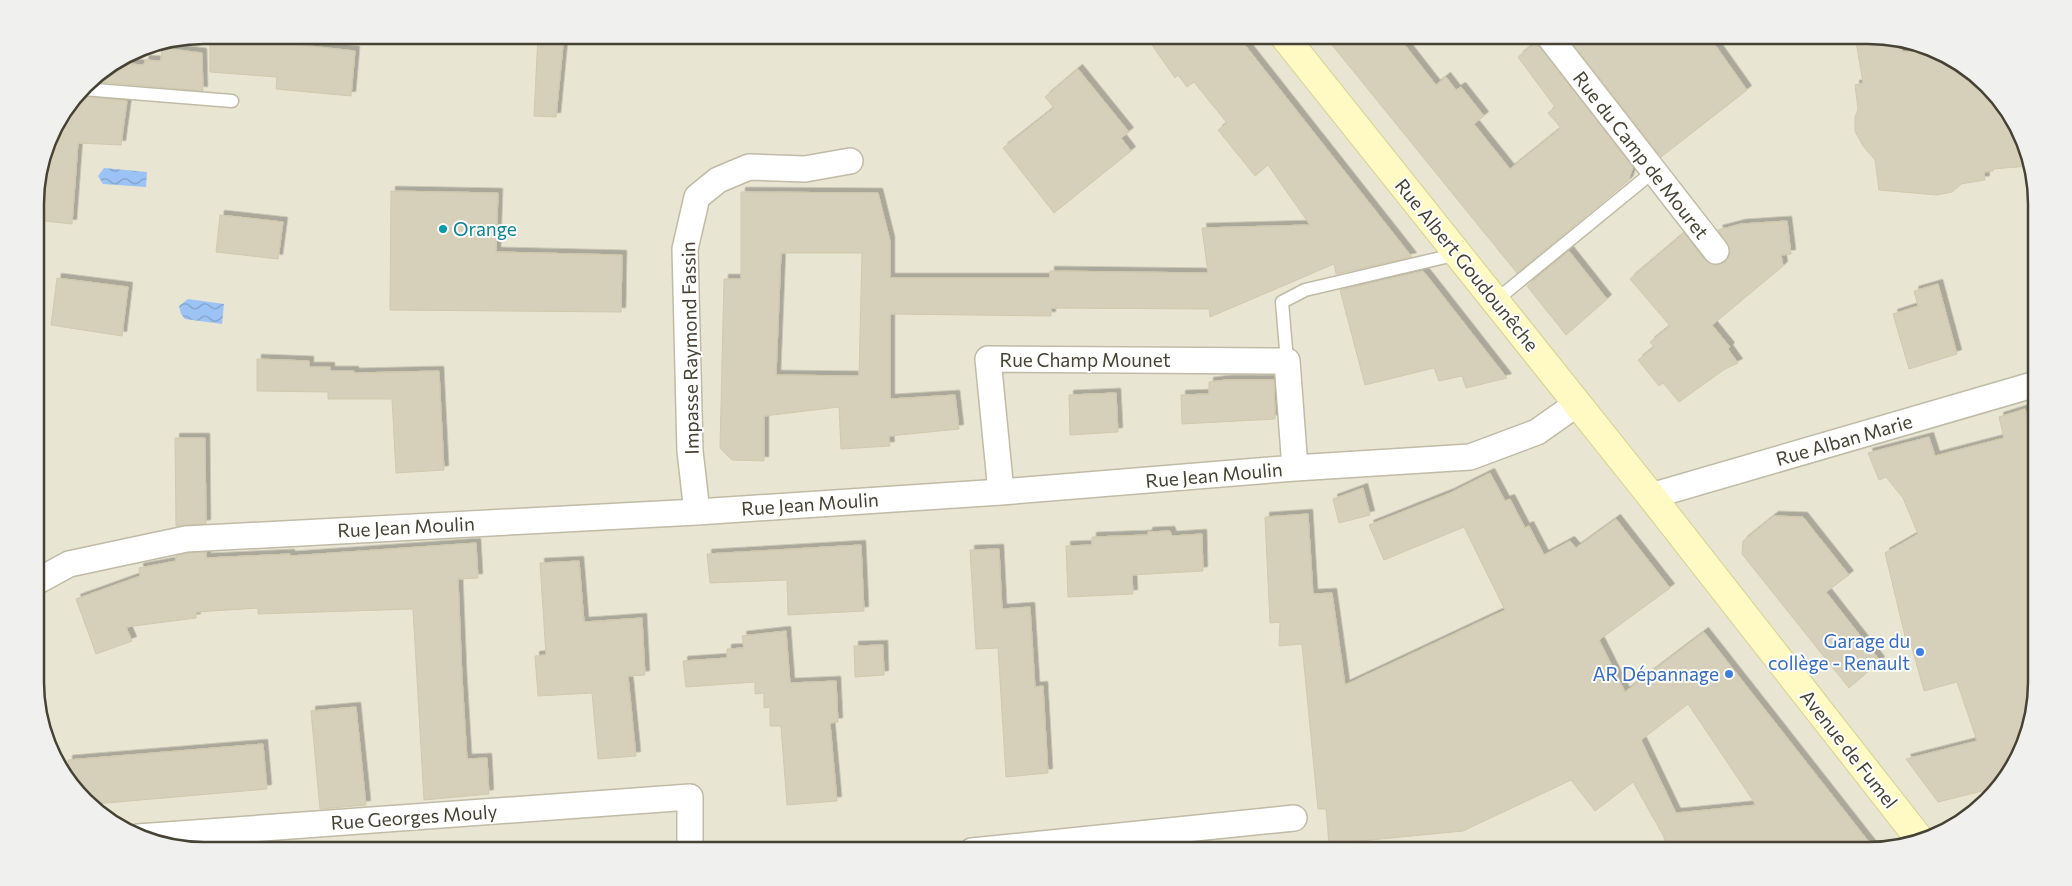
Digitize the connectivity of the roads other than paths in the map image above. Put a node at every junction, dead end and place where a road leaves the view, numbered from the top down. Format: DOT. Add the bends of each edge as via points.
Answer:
graph roads {
  1 [pos="1290,44"];
  2 [pos="1555,44"];
  3 [pos="92,90"];
  4 [pos="232,101"];
  5 [pos="850,161"];
  6 [pos="1654,171"];
  7 [pos="1716,251"];
  8 [pos="1458,254"];
  9 [pos="1495,301"];
  10 [pos="1287,361"];
  11 [pos="2028,386"];
  12 [pos="1578,403"];
  13 [pos="1295,468"];
  14 [pos="1001,492"];
  15 [pos="1651,496"];
  16 [pos="697,512"];
  17 [pos="44,578"];
  18 [pos="1294,818"];
  19 [pos="1916,835"];
  20 [pos="158,836"];
  21 [pos="690,842"];
  22 [pos="1060,842"];
  1 -- 8 [label="main road, Rue Albert Goudounêche"];
  2 -- 6 [label="street, Rue du Camp de Mouret"];
  3 -- 4 [label="lane"];
  5 -- 16 [label="street, Impasse Raymond Fassin" via="805,168 749,167 718,180 697,197 685,249 690,451"];
  6 -- 7 [label="street, Rue du Camp de Mouret"];
  6 -- 9 [label="lane"];
  8 -- 9 [label="main road, Rue Albert Goudounêche"];
  8 -- 10 [label="lane" via="1305,290 1282,302"];
  9 -- 12 [label="main road, Rue Albert Goudounêche"];
  10 -- 13 [label="street"];
  10 -- 14 [label="street, Rue Champ Mounet" via="988,359"];
  11 -- 15 [label="street, Rue Alban Marie"];
  12 -- 13 [label="street, Rue Jean Moulin" via="1537,432 1470,457"];
  12 -- 15 [label="main road, Rue Albert Goudounêche"];
  13 -- 14 [label="street, Rue Jean Moulin"];
  14 -- 16 [label="street, Rue Jean Moulin"];
  15 -- 19 [label="main road, Avenue de Fumel"];
  16 -- 17 [label="street, Rue Jean Moulin" via="186,539 69,564"];
  18 -- 22 [label="street"];
  20 -- 21 [label="street, Rue Georges Mouly" via="690,797"];
}
